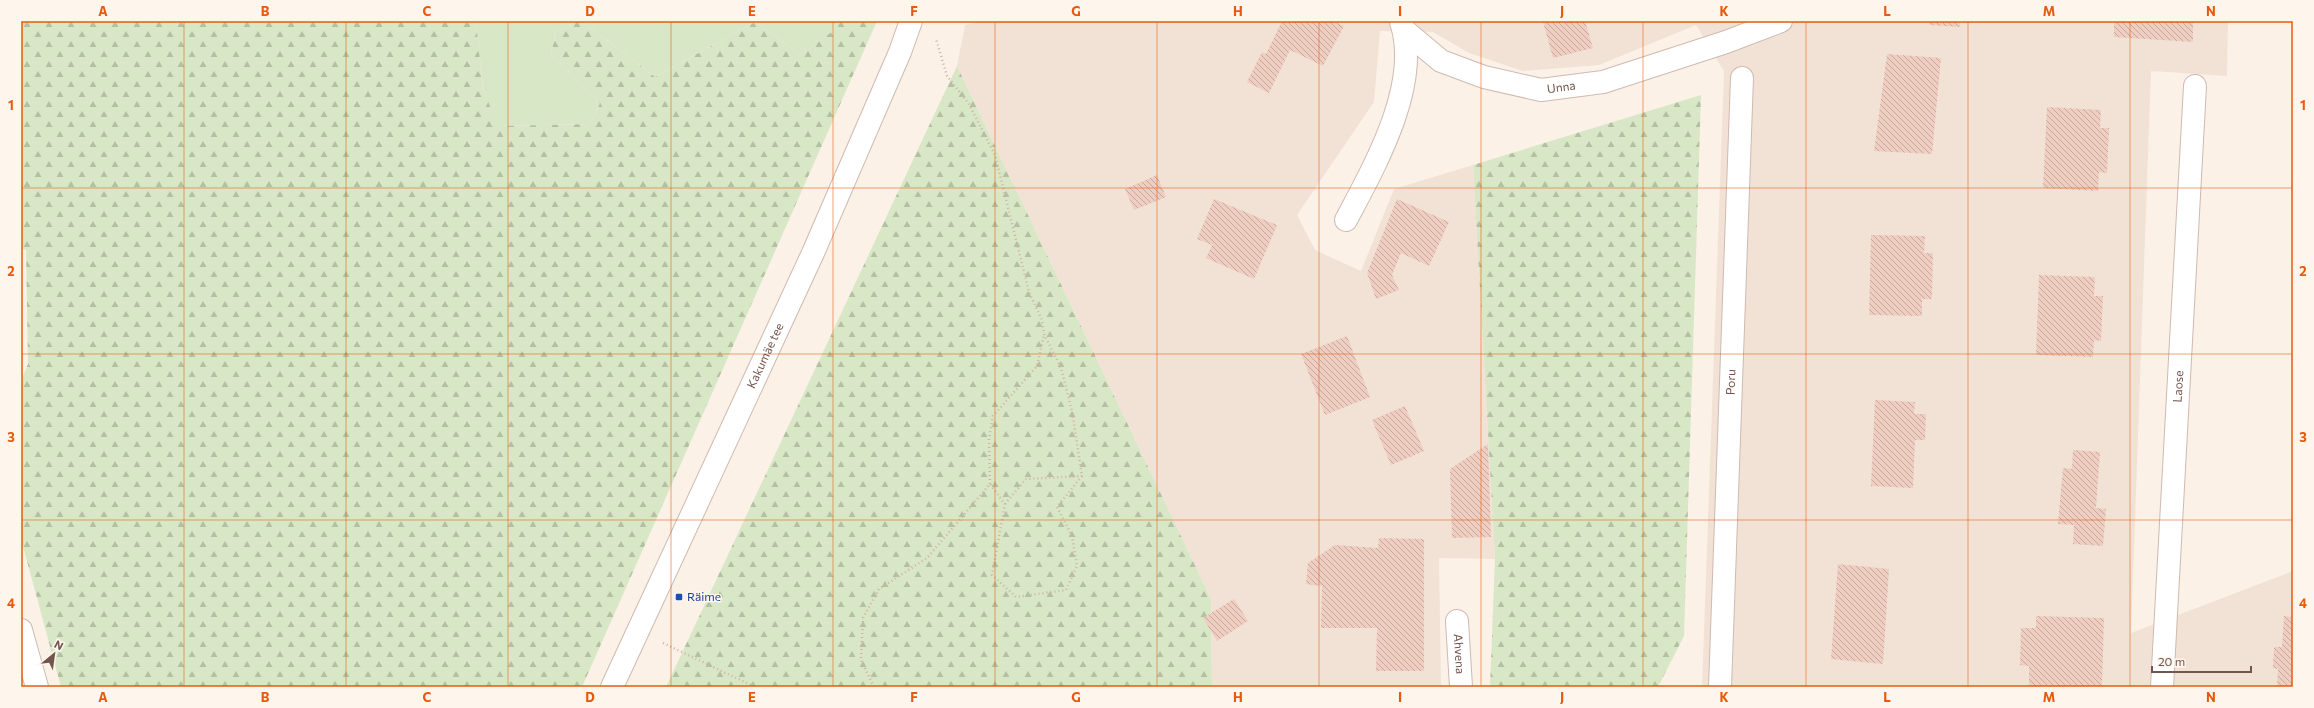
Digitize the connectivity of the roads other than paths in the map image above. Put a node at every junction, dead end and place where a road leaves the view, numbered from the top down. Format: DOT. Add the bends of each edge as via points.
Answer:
graph roads {
  1 [pos="911,21"];
  2 [pos="1781,21"];
  3 [pos="1403,26"];
  4 [pos="1742,78"];
  5 [pos="2195,86"];
  6 [pos="1346,220"];
  7 [pos="1457,621"];
  8 [pos="21,630"];
  9 [pos="37,687"];
  10 [pos="612,687"];
  11 [pos="1461,687"];
  12 [pos="1720,687"];
  13 [pos="2162,687"];
  1 -- 10 [label="street, Kakumäe tee" via="813,253"];
  2 -- 3 [label="street, Unna" via="1726,42 1603,82 1541,90 1484,77 1441,61"];
  3 -- 6 [label="street, Unna" via="1406,77 1380,156"];
  4 -- 12 [label="street, Poru"];
  5 -- 13 [label="street, Laose"];
  7 -- 11 [label="street, Ahvena"];
  8 -- 9 [label="street"];
}
